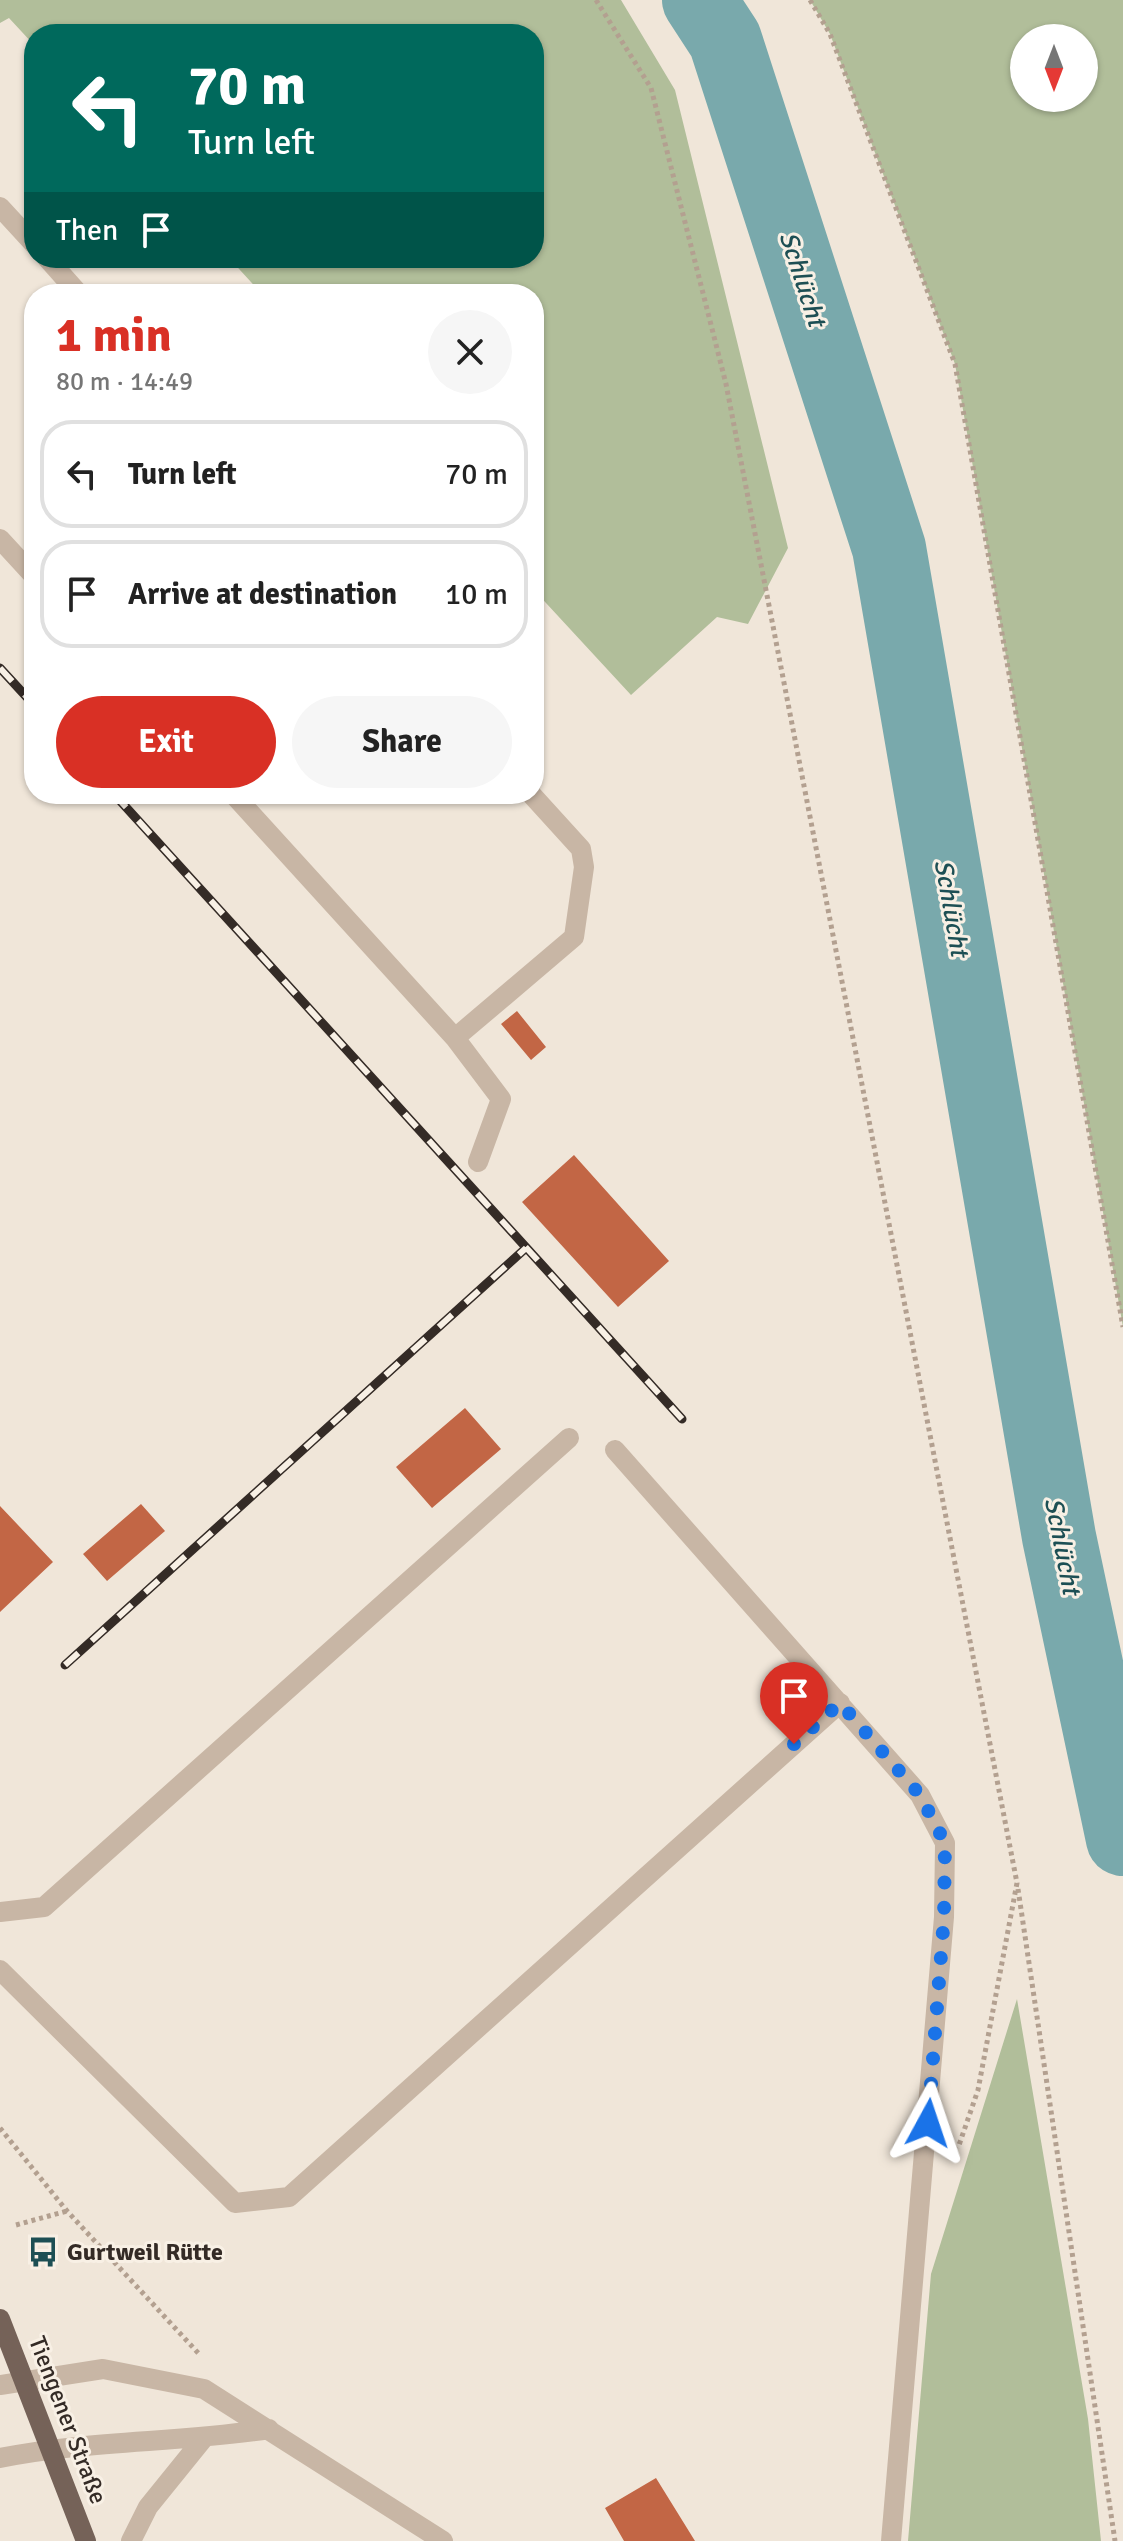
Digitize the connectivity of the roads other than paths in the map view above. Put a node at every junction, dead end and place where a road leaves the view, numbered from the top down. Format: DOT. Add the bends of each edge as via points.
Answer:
graph roads {
  1 [pos="0,207"];
  2 [pos="24,233"];
  3 [pos="56,268"];
  4 [pos="70,284"];
  5 [pos="0,539"];
  6 [pos="24,565"];
  7 [pos="242,804"];
  8 [pos="540,804"];
  9 [pos="455,1038"];
  10 [pos="478,1162"];
  11 [pos="569,1438"];
  12 [pos="615,1450"];
  13 [pos="840,1703"];
  14 [pos="0,1912"];
  15 [pos="0,1970"];
  16 [pos="0,2319"];
  17 [pos="26,2378"];
  18 [pos="0,2385"];
  19 [pos="269,2429"];
  20 [pos="203,2439"];
  21 [pos="52,2447"];
  22 [pos="0,2458"];
  23 [pos="86,2541"];
  24 [pos="131,2541"];
  25 [pos="443,2541"];
  26 [pos="891,2541"];
  1 -- 2 [label="street"];
  3 -- 4 [label="street"];
  5 -- 6 [label="street"];
  7 -- 9 [label="street"];
  8 -- 9 [label="street" via="581,849 584,867 574,937"];
  9 -- 10 [label="street" via="501,1099"];
  11 -- 14 [label="street" via="44,1907"];
  12 -- 13 [label="street"];
  13 -- 15 [label="street" via="289,2197 235,2203"];
  13 -- 26 [label="street" via="920,1795 945,1843 943,1932"];
  16 -- 17 [label="main road, Tiengener Straße"];
  17 -- 18 [label="street"];
  17 -- 19 [label="street" via="103,2369 204,2389"];
  17 -- 21 [label="main road, Tiengener Straße"];
  19 -- 20 [label="street"];
  19 -- 25 [label="street"];
  20 -- 21 [label="street"];
  20 -- 24 [label="street" via="148,2507"];
  21 -- 22 [label="street"];
  21 -- 23 [label="main road, Tiengener Straße"];
}
